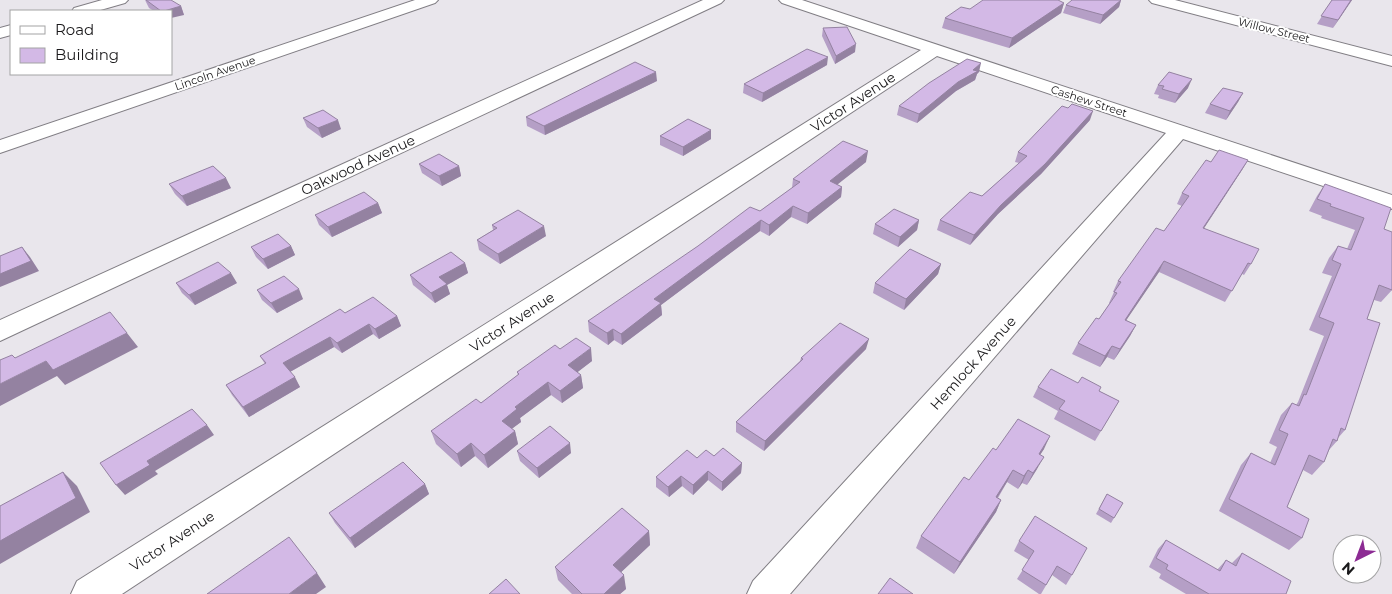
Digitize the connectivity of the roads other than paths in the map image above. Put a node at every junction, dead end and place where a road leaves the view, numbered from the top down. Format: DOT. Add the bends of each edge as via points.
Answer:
graph roads {
  1 [pos="120,0"];
  2 [pos="430,0"];
  3 [pos="716,0"];
  4 [pos="787,0"];
  5 [pos="1157,0"];
  6 [pos="84,10"];
  7 [pos="935,50"];
  8 [pos="1392,61"];
  9 [pos="1179,131"];
  10 [pos="0,147"];
  11 [pos="1392,202"];
  12 [pos="0,331"];
  13 [pos="90,594"];
  14 [pos="766,594"];
  1 -- 6 [label="street"];
  2 -- 10 [label="street, Lincoln Avenue"];
  3 -- 12 [label="street, Oakwood Avenue"];
  4 -- 7 [label="street, Cashew Street"];
  5 -- 8 [label="street, Willow Street"];
  7 -- 9 [label="street, Cashew Street"];
  7 -- 13 [label="street, Victor Avenue"];
  9 -- 11 [label="street, Cashew Street"];
  9 -- 14 [label="street, Hemlock Avenue"];
}
